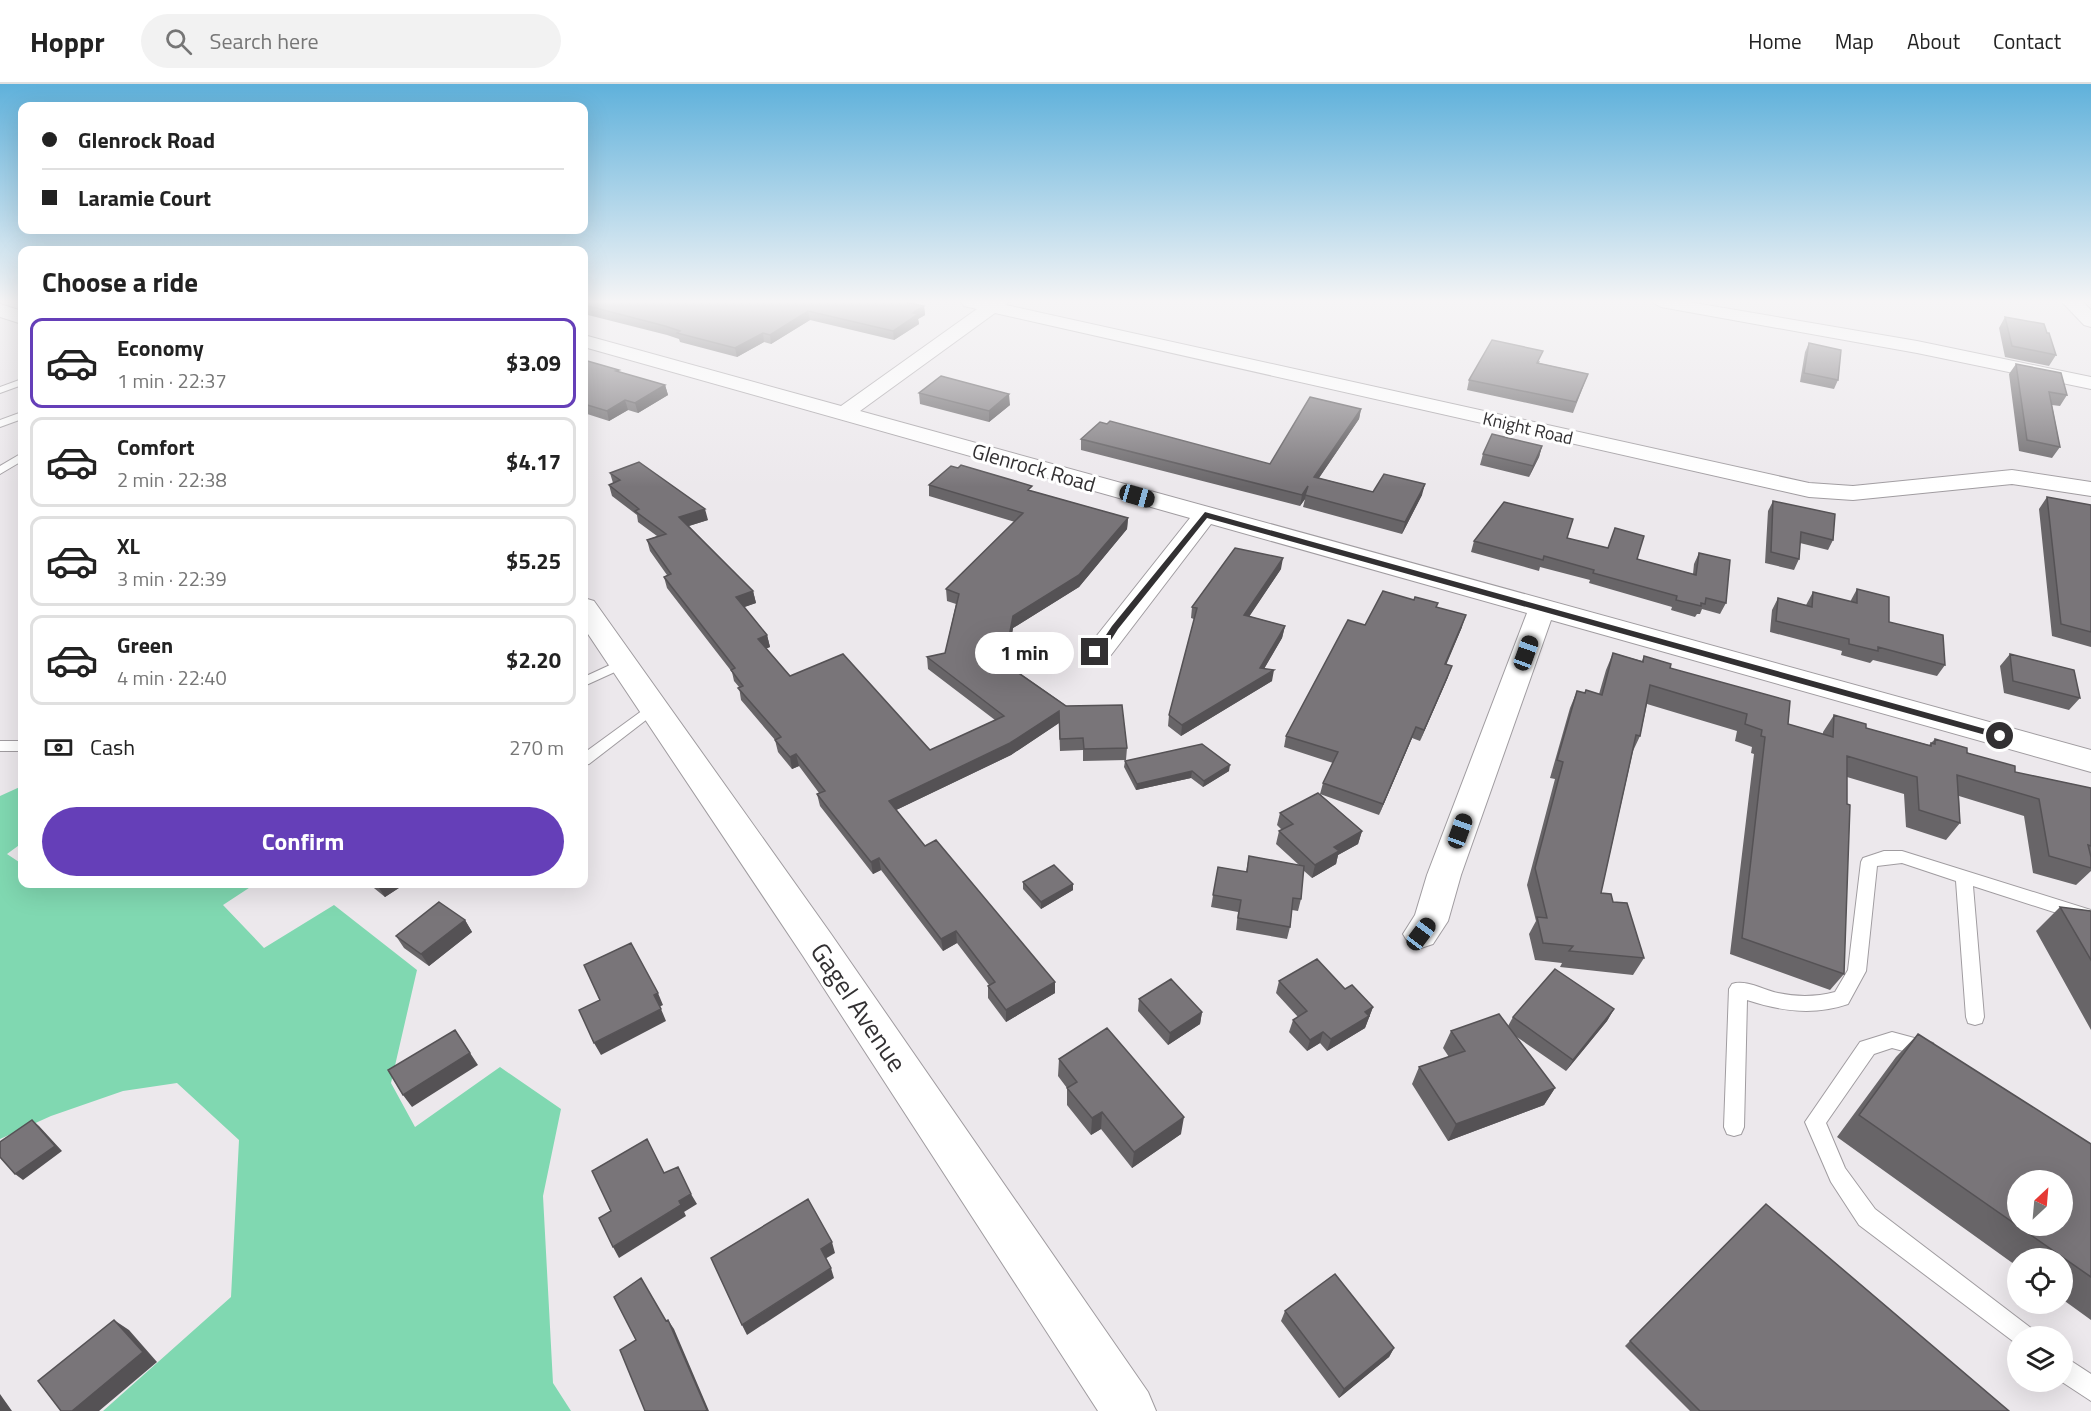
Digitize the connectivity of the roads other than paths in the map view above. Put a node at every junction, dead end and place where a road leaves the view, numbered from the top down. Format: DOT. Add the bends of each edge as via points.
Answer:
graph roads {
  1 [pos="665,364"];
  2 [pos="913,364"];
  3 [pos="1258,364"];
  4 [pos="2001,364"];
  5 [pos="2091,383"];
  6 [pos="18,384"];
  7 [pos="1,391"];
  8 [pos="843,414"];
  9 [pos="18,417"];
  10 [pos="0,424"];
  11 [pos="18,459"];
  12 [pos="0,471"];
  13 [pos="2091,489"];
  14 [pos="1205,515"];
  15 [pos="1542,609"];
  16 [pos="588,613"];
  17 [pos="1095,652"];
  18 [pos="623,663"];
  19 [pos="588,680"];
  20 [pos="654,707"];
  21 [pos="0,746"];
  22 [pos="18,746"];
  23 [pos="588,757"];
  24 [pos="2091,762"];
  25 [pos="1964,877"];
  26 [pos="2091,917"];
  27 [pos="1421,934"];
  28 [pos="1975,1017"];
  29 [pos="1945,1061"];
  30 [pos="1734,1127"];
  31 [pos="2010,1326"];
  32 [pos="2073,1375"];
  33 [pos="2091,1389"];
  34 [pos="1129,1411"];
  1 -- 8 [label="street, Glenrock Road"];
  2 -- 8 [label="street"];
  3 -- 13 [label="street, Knight Road" via="1809,490 1853,493 2012,477"];
  4 -- 5 [label="street"];
  6 -- 7 [label="lane"];
  8 -- 14 [label="street, Glenrock Road"];
  9 -- 10 [label="lane"];
  11 -- 12 [label="lane"];
  14 -- 15 [label="street, Glenrock Road"];
  14 -- 17 [label="street"];
  15 -- 24 [label="street, Glenrock Road"];
  15 -- 27 [label="street" via="1444,875 1431,921"];
  16 -- 18 [label="street, Gagel Avenue"];
  18 -- 19 [label="lane"];
  18 -- 20 [label="street, Gagel Avenue"];
  20 -- 23 [label="lane"];
  20 -- 34 [label="street, Gagel Avenue"];
  21 -- 22 [label="lane"];
  25 -- 26 [label="lane"];
  25 -- 28 [label="lane"];
  25 -- 30 [label="lane" via="1902,857 1869,862 1857,971 1841,998 1803,1006 1772,1001 1738,989"];
  29 -- 31 [label="lane" via="1926,1048 1892,1040 1867,1048 1815,1122 1838,1175 1867,1217"];
  32 -- 33 [label="lane"];
}
